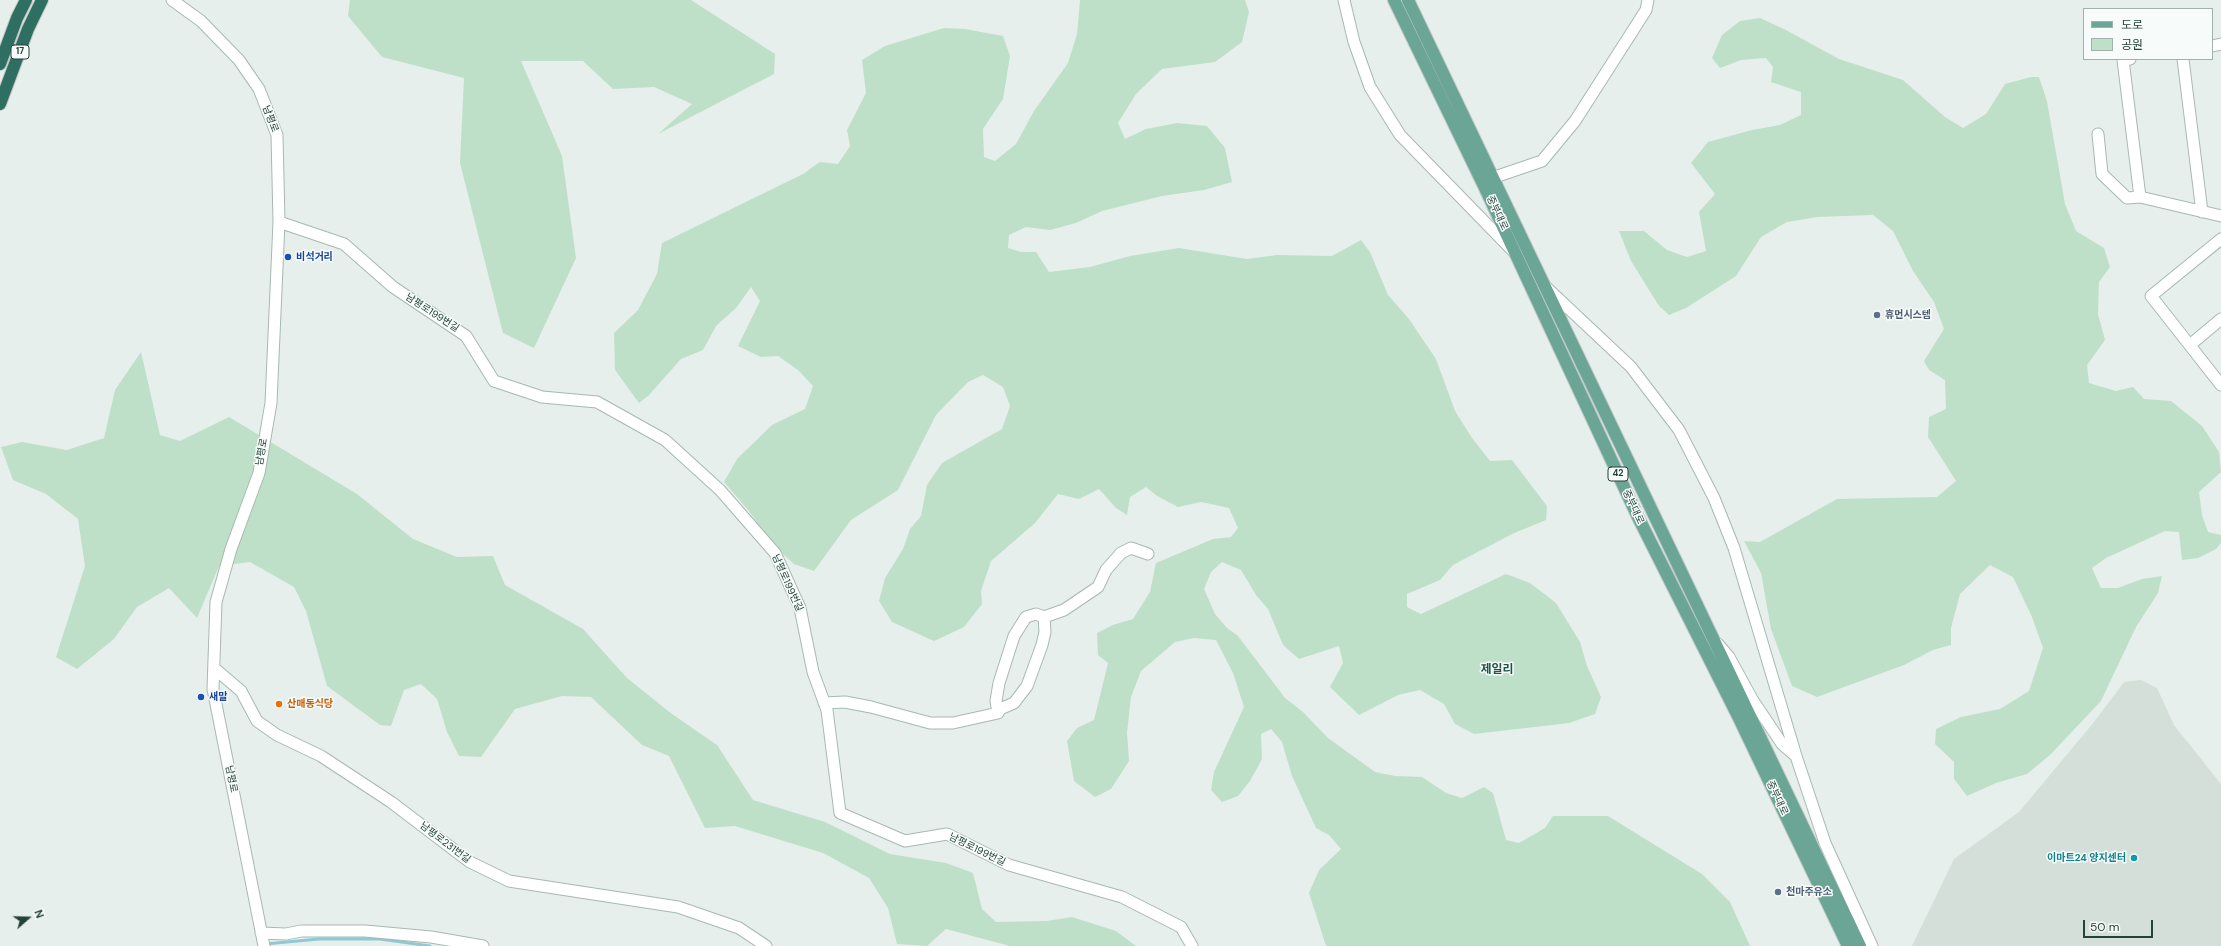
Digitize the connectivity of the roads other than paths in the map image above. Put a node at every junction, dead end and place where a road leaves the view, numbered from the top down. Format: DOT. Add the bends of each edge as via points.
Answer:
graph roads {
  1 [pos="26,0"];
  2 [pos="42,0"];
  3 [pos="172,0"];
  4 [pos="1344,0"];
  5 [pos="1394,0"];
  6 [pos="1408,0"];
  7 [pos="1648,0"];
  8 [pos="2123,60"];
  9 [pos="2183,60"];
  10 [pos="0,64"];
  11 [pos="0,104"];
  12 [pos="2098,134"];
  13 [pos="1492,178"];
  14 [pos="2140,197"];
  15 [pos="2202,212"];
  16 [pos="2221,216"];
  17 [pos="279,222"];
  18 [pos="2221,239"];
  19 [pos="1514,252"];
  20 [pos="1542,283"];
  21 [pos="2221,319"];
  22 [pos="2190,345"];
  23 [pos="2221,385"];
  24 [pos="1148,554"];
  25 [pos="1044,617"];
  26 [pos="1712,637"];
  27 [pos="214,668"];
  28 [pos="824,703"];
  29 [pos="1000,709"];
  30 [pos="1796,756"];
  31 [pos="261,933"];
  32 [pos="264,946"];
  33 [pos="483,946"];
  34 [pos="766,946"];
  35 [pos="1192,946"];
  36 [pos="1848,946"];
  37 [pos="1860,946"];
  38 [pos="1872,946"];
  1 -- 10 [label="highway, 17"];
  2 -- 11 [label="highway, 17" via="28,29"];
  3 -- 17 [label="street, 남평로" via="201,21 234,55 259,89 277,135"];
  4 -- 19 [label="street" via="1354,42 1370,87 1400,134"];
  5 -- 19 [label="main road, 중부대로 / 42"];
  6 -- 13 [label="main road, 중부대로 / 42"];
  7 -- 13 [label="street" via="1646,10 1575,121 1542,161"];
  8 -- 14 [label="street"];
  9 -- 15 [label="street"];
  12 -- 14 [label="street" via="2102,174 2127,198"];
  13 -- 20 [label="main road, 중부대로 / 42"];
  14 -- 15 [label="street"];
  15 -- 16 [label="street"];
  17 -- 27 [label="street, 남평로" via="271,403 259,472 231,549 216,602"];
  17 -- 28 [label="street, 남평로199번길" via="344,244 393,287 466,336 494,381 542,397 597,402 665,440 720,490 775,553 800,608 813,672"];
  18 -- 22 [label="street" via="2151,296"];
  19 -- 36 [label="main road, 중부대로 / 42" via="1637,515 1738,716"];
  20 -- 26 [label="main road, 중부대로 / 42"];
  20 -- 30 [label="street" via="1631,366 1679,430 1714,498 1734,548"];
  21 -- 22 [label="street"];
  22 -- 23 [label="street"];
  24 -- 25 [label="street" via="1131,548 1121,553 1106,570 1098,586 1064,610"];
  25 -- 29 [label="street" via="1045,632 1042,645 1027,686 1014,703"];
  25 -- 29 [label="street" via="1036,614 1026,617 1014,636 999,683 996,701"];
  26 -- 30 [label="street" via="1729,657 1752,699 1782,744"];
  26 -- 37 [label="main road, 중부대로 / 42"];
  27 -- 31 [label="street, 남평로" via="213,689"];
  27 -- 34 [label="street, 남평로231번길" via="241,691 256,721 277,735 321,756 470,862 509,881 678,907 739,928"];
  28 -- 29 [label="street" via="845,702 930,723 953,723 979,718 998,713"];
  28 -- 35 [label="street, 남평로199번길" via="840,813 905,841 947,834 1009,865 1122,897 1181,927"];
  30 -- 38 [label="street" via="1825,843"];
  31 -- 32 [label="street, 남평로"];
  31 -- 33 [label="street" via="286,934 301,930 365,931 431,937"];
}
